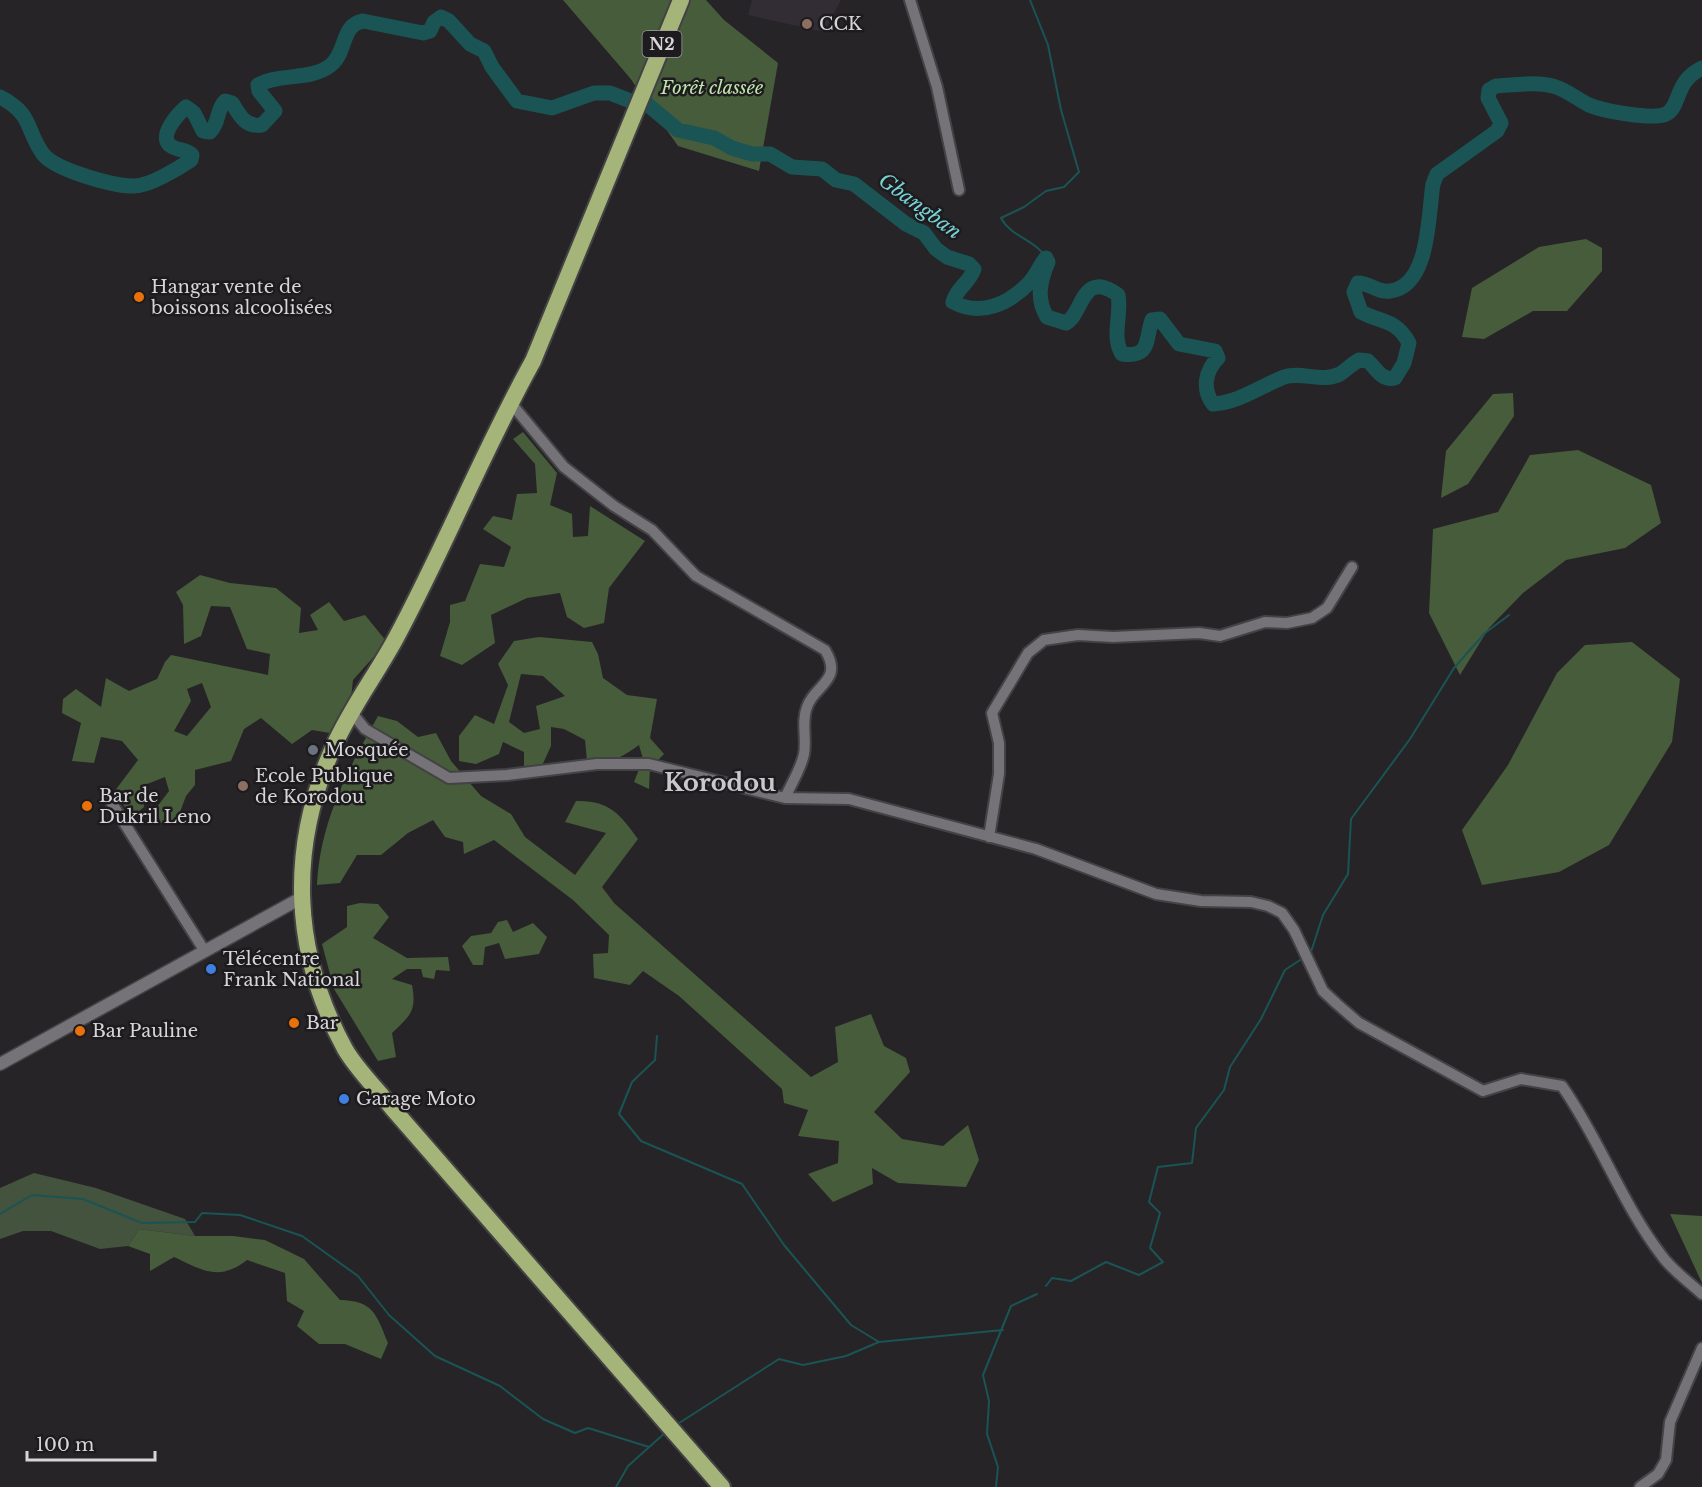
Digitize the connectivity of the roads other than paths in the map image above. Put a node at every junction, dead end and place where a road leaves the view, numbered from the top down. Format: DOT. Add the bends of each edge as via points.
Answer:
graph roads {
  1 [pos="681,0"];
  2 [pos="910,0"];
  3 [pos="959,190"];
  4 [pos="510,402"];
  5 [pos="1352,567"];
  6 [pos="352,713"];
  7 [pos="785,798"];
  8 [pos="111,802"];
  9 [pos="989,837"];
  10 [pos="301,898"];
  11 [pos="204,950"];
  12 [pos="0,1064"];
  13 [pos="1702,1294"];
  14 [pos="1702,1348"];
  15 [pos="722,1487"];
  16 [pos="1640,1487"];
  1 -- 4 [label="highway, N2" via="533,361"];
  2 -- 3 [label="street" via="937,87"];
  4 -- 6 [label="highway, N2" via="396,639"];
  4 -- 7 [label="street" via="564,468 652,530 696,576 825,650 830,659 830,674 825,686 807,705 804,754"];
  5 -- 9 [label="street" via="1327,608 1312,618 1265,622 1220,636 1078,634 1044,640 1028,653 992,713 999,743 999,774"];
  6 -- 7 [label="street" via="365,729 449,778 597,764 649,764"];
  6 -- 10 [label="highway, N2" via="333,746 314,797 301,855"];
  7 -- 9 [label="street" via="849,799"];
  8 -- 11 [label="street"];
  9 -- 13 [label="street" via="1036,849 1156,894 1268,906 1282,913 1294,930 1323,991 1359,1023 1483,1091 1521,1079 1562,1086 1663,1258"];
  10 -- 11 [label="street"];
  10 -- 15 [label="highway, N2" via="312,967 326,1010 346,1051"];
  11 -- 12 [label="street"];
  14 -- 16 [label="street" via="1670,1422 1666,1460 1658,1474"];
}
